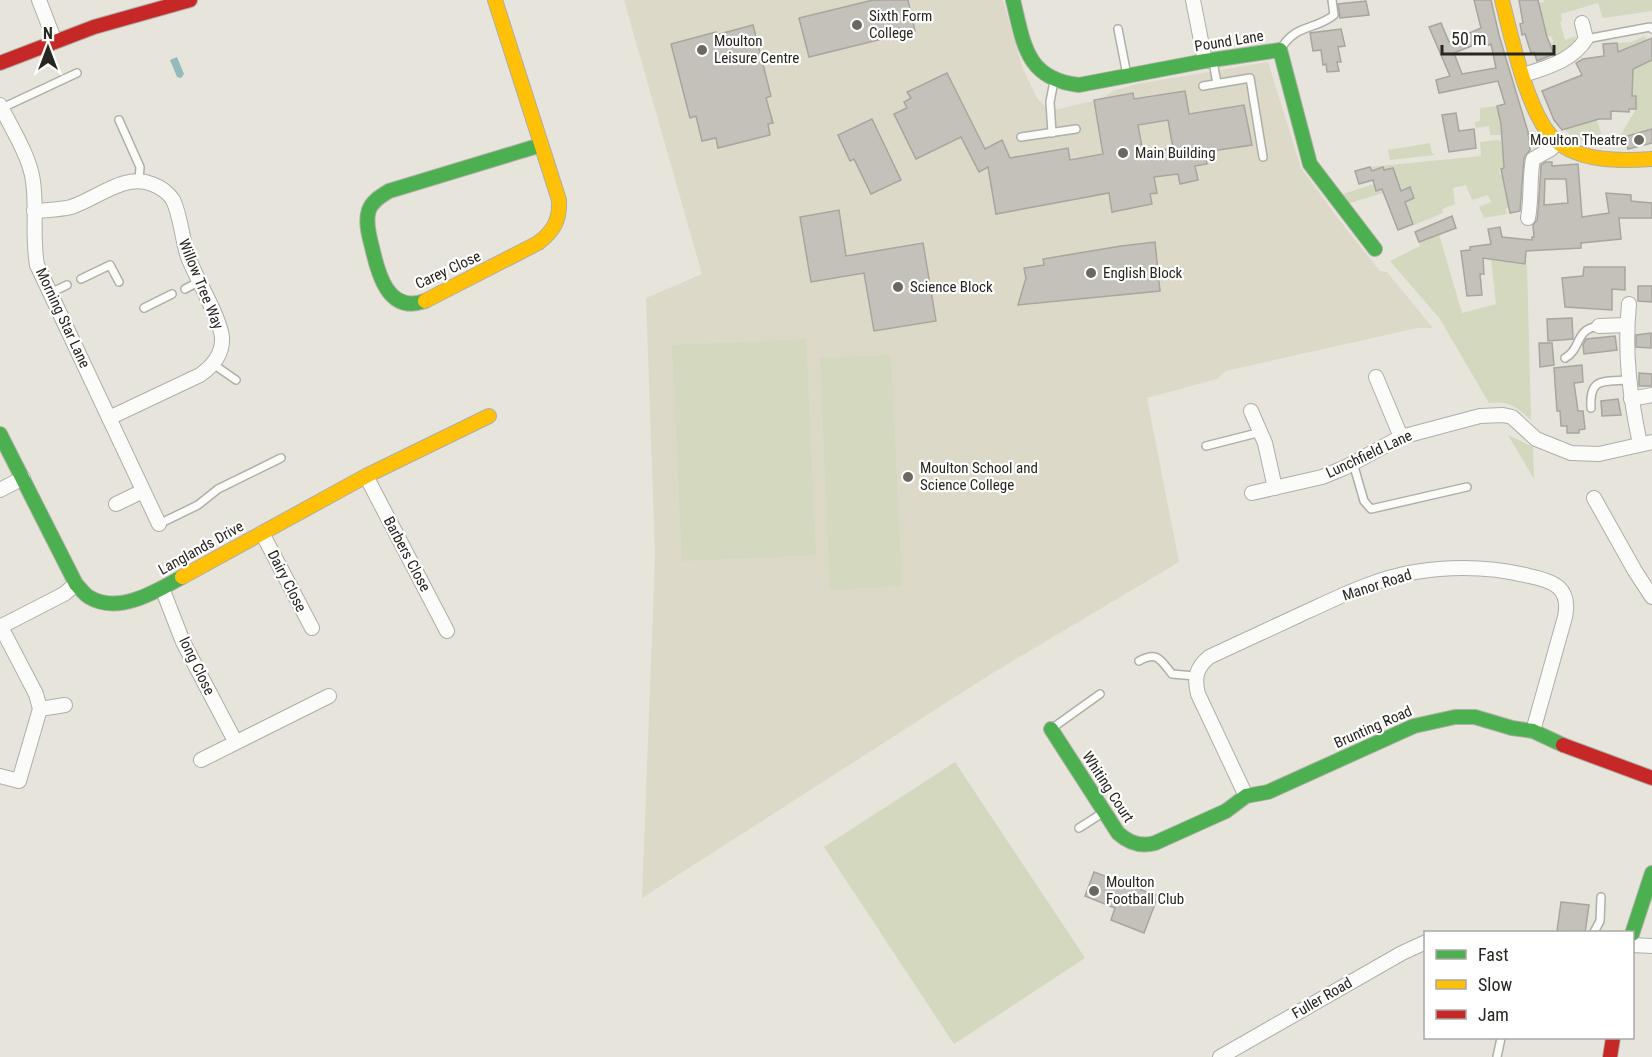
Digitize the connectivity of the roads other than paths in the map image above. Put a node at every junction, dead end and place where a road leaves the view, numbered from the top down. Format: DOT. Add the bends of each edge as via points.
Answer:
graph roads {
  1 [pos="39,0"];
  2 [pos="190,0"];
  3 [pos="495,0"];
  4 [pos="1013,0"];
  5 [pos="1193,0"];
  6 [pos="1332,0"];
  7 [pos="1502,0"];
  8 [pos="1582,23"];
  9 [pos="1118,29"];
  10 [pos="1652,29"];
  11 [pos="54,39"];
  12 [pos="1586,39"];
  13 [pos="1281,50"];
  14 [pos="1209,60"];
  15 [pos="0,63"];
  16 [pos="77,73"];
  17 [pos="1127,75"];
  18 [pos="1524,75"];
  19 [pos="1054,81"];
  20 [pos="1216,83"];
  21 [pos="1203,86"];
  22 [pos="1,106"];
  23 [pos="119,120"];
  24 [pos="1076,129"];
  25 [pos="1052,133"];
  26 [pos="1021,137"];
  27 [pos="1557,142"];
  28 [pos="541,145"];
  29 [pos="1263,157"];
  30 [pos="1652,159"];
  31 [pos="140,181"];
  32 [pos="34,211"];
  33 [pos="1528,218"];
  34 [pos="1375,249"];
  35 [pos="81,279"];
  36 [pos="119,282"];
  37 [pos="198,282"];
  38 [pos="67,285"];
  39 [pos="185,288"];
  40 [pos="50,294"];
  41 [pos="172,294"];
  42 [pos="1629,304"];
  43 [pos="144,308"];
  44 [pos="1627,325"];
  45 [pos="1599,326"];
  46 [pos="1565,358"];
  47 [pos="213,364"];
  48 [pos="1377,377"];
  49 [pos="236,380"];
  50 [pos="1628,380"];
  51 [pos="1652,395"];
  52 [pos="1631,399"];
  53 [pos="1591,408"];
  54 [pos="1251,411"];
  55 [pos="489,416"];
  56 [pos="110,418"];
  57 [pos="1261,432"];
  58 [pos="0,434"];
  59 [pos="1401,437"];
  60 [pos="1646,443"];
  61 [pos="1206,446"];
  62 [pos="281,459"];
  63 [pos="1353,463"];
  64 [pos="366,476"];
  65 [pos="23,478"];
  66 [pos="1467,487"];
  67 [pos="1275,488"];
  68 [pos="0,490"];
  69 [pos="143,491"];
  70 [pos="1252,493"];
  71 [pos="1593,498"];
  72 [pos="116,504"];
  73 [pos="159,524"];
  74 [pos="262,533"];
  75 [pos="76,584"];
  76 [pos="162,588"];
  77 [pos="1652,597"];
  78 [pos="1,627"];
  79 [pos="312,628"];
  80 [pos="447,631"];
  81 [pos="1139,661"];
  82 [pos="1195,676"];
  83 [pos="1100,694"];
  84 [pos="329,696"];
  85 [pos="65,705"];
  86 [pos="40,709"];
  87 [pos="1051,729"];
  88 [pos="1533,731"];
  89 [pos="236,741"];
  90 [pos="201,760"];
  91 [pos="0,776"];
  92 [pos="1652,778"];
  93 [pos="1246,796"];
  94 [pos="1104,812"];
  95 [pos="1079,828"];
  96 [pos="1652,873"];
  97 [pos="1601,897"];
  98 [pos="1595,931"];
  99 [pos="1633,931"];
  100 [pos="1424,942"];
  101 [pos="1634,945"];
  102 [pos="1652,946"];
  103 [pos="1500,1039"];
  104 [pos="1613,1039"];
  105 [pos="1220,1057"];
  106 [pos="1497,1057"];
  107 [pos="1610,1057"];
  1 -- 11 [label="street"];
  2 -- 11 [label="street"];
  3 -- 28 [label="street, Carey Close"];
  4 -- 19 [label="street" via="1028,52 1040,71"];
  5 -- 14 [label="street"];
  6 -- 13 [label="lane" via="1334,15 1294,33"];
  7 -- 18 [label="street"];
  8 -- 12 [label="street"];
  9 -- 17 [label="lane"];
  10 -- 12 [label="lane"];
  11 -- 15 [label="street"];
  12 -- 18 [label="street" via="1562,61"];
  13 -- 14 [label="street, Pound Lane"];
  13 -- 34 [label="street, Pound Lane" via="1310,164"];
  14 -- 17 [label="street, Pound Lane"];
  14 -- 20 [label="lane"];
  16 -- 22 [label="lane"];
  17 -- 19 [label="street, Pound Lane" via="1080,85"];
  18 -- 27 [label="street" via="1544,126"];
  19 -- 25 [label="lane" via="1050,102"];
  20 -- 21 [label="lane"];
  20 -- 29 [label="lane" via="1250,78"];
  22 -- 32 [label="street, Morning Star Lane" via="30,168"];
  23 -- 31 [label="lane" via="140,167"];
  24 -- 25 [label="lane"];
  25 -- 26 [label="lane"];
  27 -- 30 [label="street" via="1603,159"];
  27 -- 33 [label="street" via="1533,159"];
  28 -- 28 [label="street, Carey Close" via="559,200 559,220 549,236 420,302 407,304 388,291 368,230 370,206 378,197"];
  31 -- 32 [label="street" via="120,184 70,207"];
  31 -- 37 [label="street, Willow Tree Way" via="158,186 172,198"];
  32 -- 40 [label="street, Morning Star Lane" via="37,265"];
  35 -- 36 [label="lane" via="110,265"];
  37 -- 39 [label="lane"];
  37 -- 47 [label="street, Willow Tree Way" via="221,334 221,348"];
  38 -- 40 [label="lane"];
  40 -- 56 [label="street, Morning Star Lane"];
  41 -- 43 [label="lane"];
  42 -- 44 [label="street"];
  44 -- 45 [label="street"];
  44 -- 50 [label="street"];
  45 -- 46 [label="lane" via="1590,327 1580,336 1571,356"];
  47 -- 49 [label="lane"];
  47 -- 56 [label="street" via="200,375"];
  48 -- 59 [label="street"];
  50 -- 52 [label="street"];
  50 -- 53 [label="lane" via="1594,386"];
  51 -- 52 [label="street"];
  52 -- 60 [label="street"];
  54 -- 57 [label="street"];
  55 -- 64 [label="street, Langlands Drive"];
  56 -- 69 [label="street, Morning Star Lane"];
  57 -- 61 [label="lane"];
  57 -- 67 [label="street"];
  58 -- 65 [label="street"];
  59 -- 60 [label="street, Lunchfield Lane" via="1480,416 1503,415 1512,417 1536,439 1571,453 1599,454"];
  59 -- 63 [label="street, Lunchfield Lane"];
  62 -- 73 [label="lane" via="218,489 198,505"];
  63 -- 66 [label="lane" via="1364,501 1371,509"];
  63 -- 67 [label="street, Lunchfield Lane" via="1322,477"];
  64 -- 74 [label="street, Langlands Drive"];
  64 -- 80 [label="street, Barbers Close"];
  65 -- 68 [label="street"];
  65 -- 75 [label="street"];
  67 -- 70 [label="street, Lunchfield Lane"];
  69 -- 72 [label="street"];
  69 -- 73 [label="street, Morning Star Lane"];
  71 -- 77 [label="street"];
  74 -- 76 [label="street, Langlands Drive"];
  74 -- 79 [label="street, Dairy Close"];
  75 -- 76 [label="street, Langlands Drive" via="90,597 108,602 140,599"];
  75 -- 78 [label="street"];
  76 -- 89 [label="street, long Close" via="183,642"];
  78 -- 86 [label="street"];
  81 -- 82 [label="lane" via="1150,655 1172,674"];
  82 -- 88 [label="street, Manor Road" via="1209,657 1370,584 1438,569 1519,573 1555,583 1566,600 1565,617"];
  82 -- 93 [label="street" via="1198,694"];
  83 -- 87 [label="lane"];
  84 -- 89 [label="street"];
  85 -- 86 [label="street"];
  86 -- 91 [label="street" via="19,781"];
  87 -- 94 [label="street, Whiting Court"];
  88 -- 92 [label="street, Brunting Road"];
  88 -- 93 [label="street, Brunting Road" via="1475,717 1432,720 1268,792"];
  89 -- 90 [label="street"];
  93 -- 94 [label="street, Whiting Court" via="1226,811 1147,846 1126,841"];
  94 -- 95 [label="lane"];
  96 -- 99 [label="street"];
  97 -- 98 [label="lane" via="1600,921"];
  100 -- 105 [label="street, Fuller Road"];
  101 -- 102 [label="street"];
  103 -- 106 [label="lane"];
  104 -- 107 [label="street"];
}
